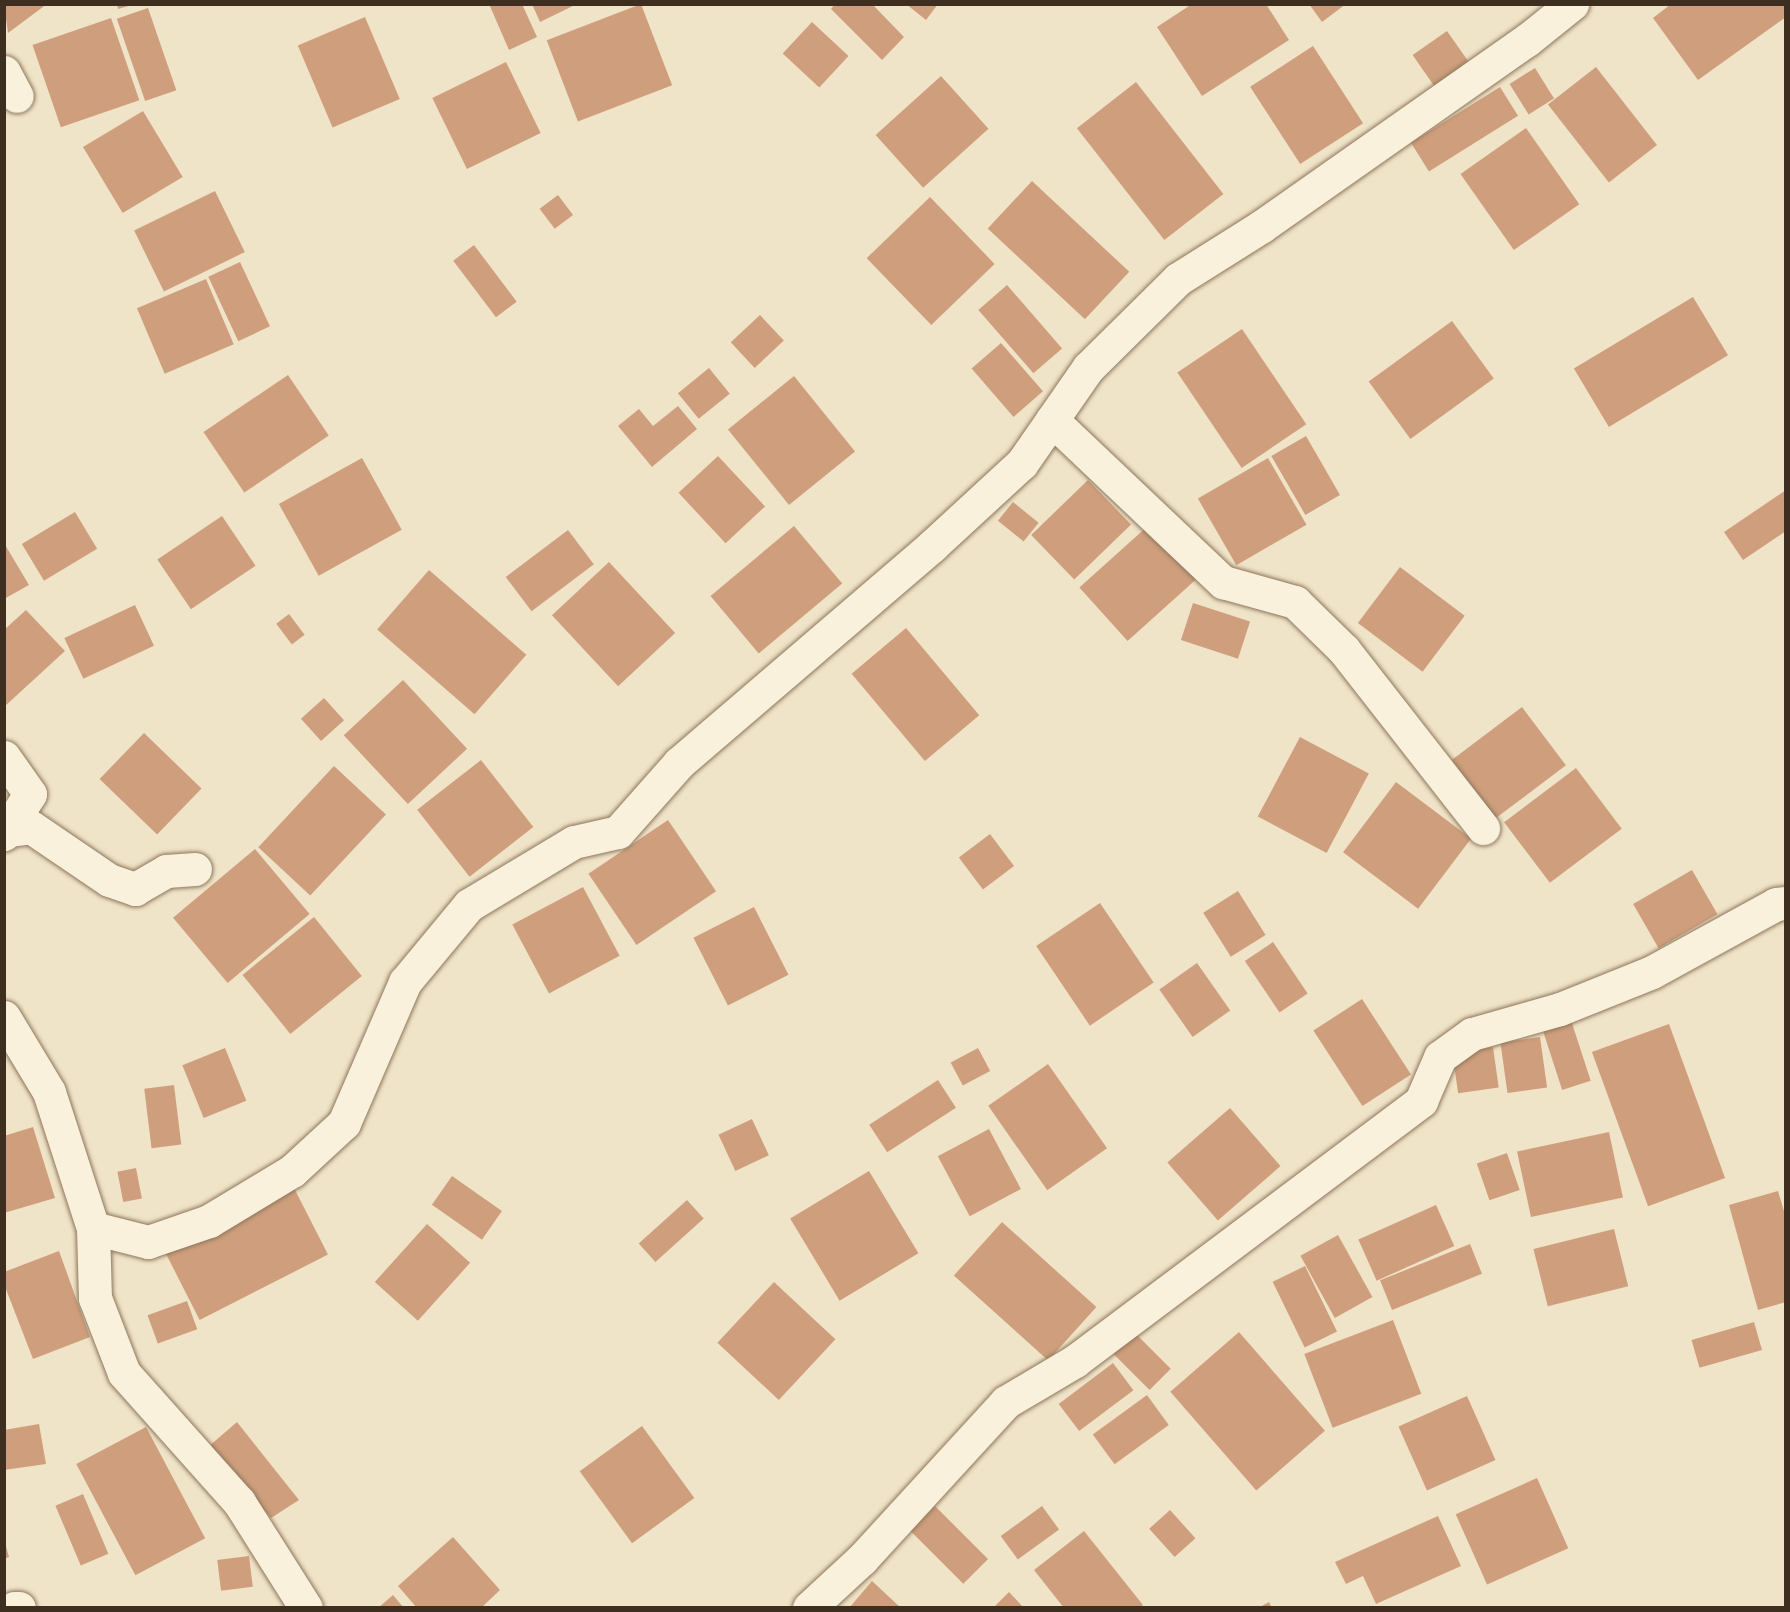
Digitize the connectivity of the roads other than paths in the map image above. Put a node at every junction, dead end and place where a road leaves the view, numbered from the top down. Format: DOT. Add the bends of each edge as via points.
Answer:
graph roads {
  1 [pos="1572,4"];
  2 [pos="1052,420"];
  3 [pos="4,757"];
  4 [pos="1483,828"];
  5 [pos="7,832"];
  6 [pos="195,869"];
  7 [pos="1785,903"];
  8 [pos="4,1017"];
  9 [pos="93,1228"];
  10 [pos="296,1606"];
  11 [pos="14,1608"];
  12 [pos="19,1608"];
  13 [pos="809,1608"];
  1 -- 2 [label="street" via="1292,206 1178,279 1088,368"];
  2 -- 4 [label="street" via="1223,582 1295,602 1344,650"];
  2 -- 9 [label="street" via="1022,463 932,546 679,763 618,832 574,842 469,905 405,982 344,1123 292,1171 208,1221 148,1242"];
  3 -- 5 [label="street" via="30,794"];
  5 -- 6 [label="street" via="31,827 110,880 135,889 166,871"];
  7 -- 13 [label="street" via="1776,903 1652,972 1560,1009 1472,1034 1448,1051 1440,1057 1421,1101 1076,1361 1006,1402 862,1559"];
  8 -- 9 [label="street" via="49,1092"];
  9 -- 10 [label="street" via="95,1298 124,1373 239,1502"];
  11 -- 12 [label="street"];
}
